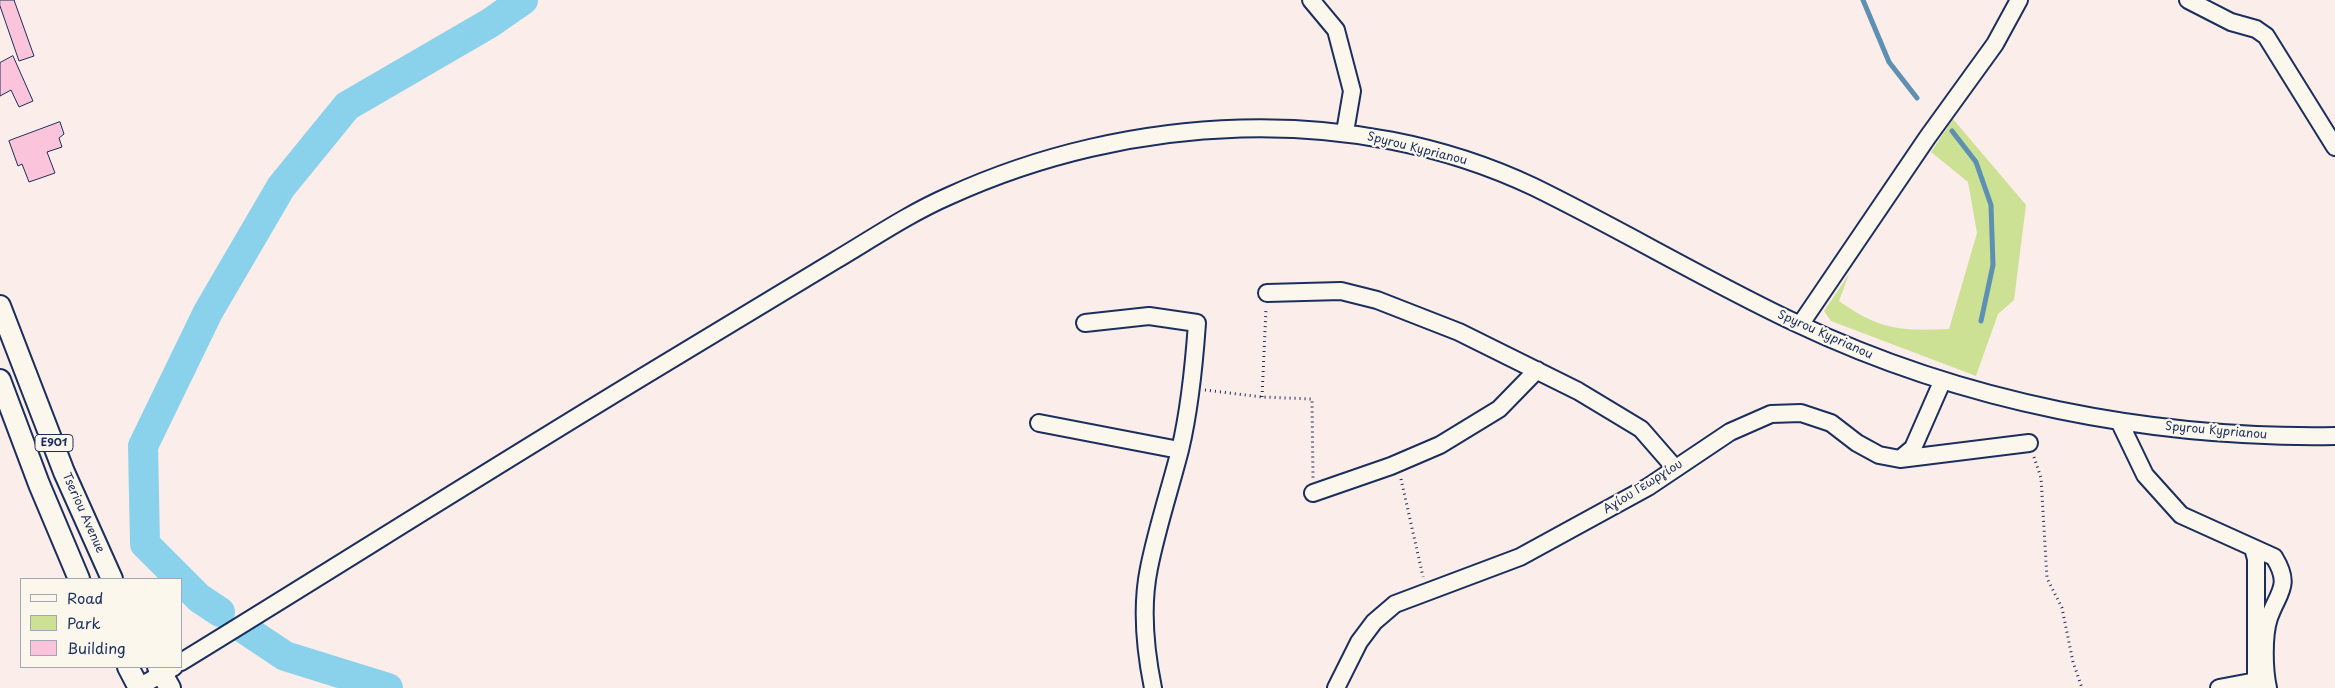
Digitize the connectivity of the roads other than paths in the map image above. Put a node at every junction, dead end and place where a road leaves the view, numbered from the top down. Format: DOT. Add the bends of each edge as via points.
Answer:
graph roads {
  1 [pos="1311,0"];
  2 [pos="2019,0"];
  3 [pos="2188,0"];
  4 [pos="1345,132"];
  5 [pos="2335,147"];
  6 [pos="1267,293"];
  7 [pos="0,306"];
  8 [pos="1085,324"];
  9 [pos="1800,325"];
  10 [pos="1537,370"];
  11 [pos="0,380"];
  12 [pos="1942,382"];
  13 [pos="2119,421"];
  14 [pos="1039,423"];
  15 [pos="2335,436"];
  16 [pos="2029,443"];
  17 [pos="1180,450"];
  18 [pos="1900,459"];
  19 [pos="1675,468"];
  20 [pos="1313,493"];
  21 [pos="2253,548"];
  22 [pos="79,578"];
  23 [pos="112,578"];
  24 [pos="182,661"];
  25 [pos="129,668"];
  26 [pos="166,674"];
  27 [pos="139,688"];
  28 [pos="1153,688"];
  29 [pos="1336,688"];
  30 [pos="2219,688"];
  31 [pos="2268,688"];
  1 -- 4 [label="street" via="1336,30 1352,91"];
  2 -- 9 [label="street" via="1995,44"];
  3 -- 5 [label="street" via="2266,36"];
  4 -- 9 [label="street, Spyrou Kyprianou" via="1453,156 1528,184"];
  4 -- 24 [label="street, Spyrou Kyprianou" via="1288,129 1220,131 1100,144 1002,173 942,199 626,387"];
  6 -- 10 [label="street" via="1340,291 1377,300 1459,332"];
  7 -- 23 [label="main road, Tseriou Avenue / E901" via="64,472"];
  8 -- 17 [label="street" via="1150,316 1197,323 1192,388"];
  9 -- 12 [label="street, Spyrou Kyprianou"];
  10 -- 19 [label="street" via="1641,429"];
  10 -- 20 [label="street" via="1500,409 1440,445"];
  11 -- 22 [label="main road, E901"];
  12 -- 13 [label="street, Spyrou Kyprianou"];
  12 -- 18 [label="street" via="1913,448"];
  13 -- 15 [label="street, Spyrou Kyprianou" via="2236,435"];
  13 -- 21 [label="street" via="2145,475 2182,515"];
  14 -- 17 [label="street"];
  16 -- 18 [label="street"];
  17 -- 28 [label="street" via="1148,569 1144,614 1146,657"];
  18 -- 19 [label="street, Αγίου Γεωργίου" via="1879,455 1831,424 1801,413 1771,414 1730,432"];
  19 -- 29 [label="street, Αγίου Γεωργίου" via="1648,487 1520,557 1396,604 1374,622 1359,642"];
  21 -- 30 [label="street" via="2256,559 2256,681"];
  21 -- 31 [label="street" via="2274,557 2283,572 2281,594 2269,619 2264,671"];
  25 -- 27 [label="main road"];
  26 -- 27 [label="street"];
}
